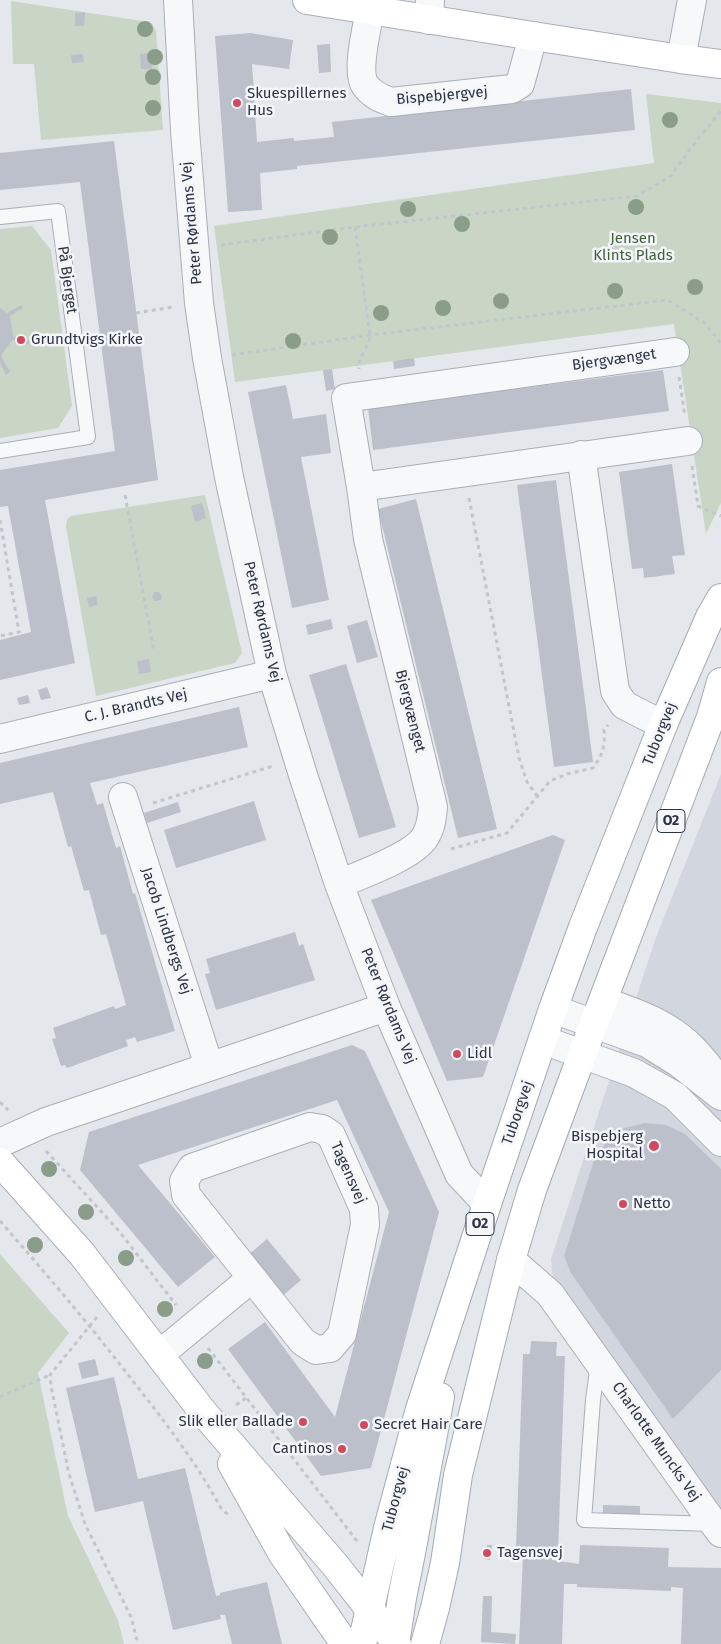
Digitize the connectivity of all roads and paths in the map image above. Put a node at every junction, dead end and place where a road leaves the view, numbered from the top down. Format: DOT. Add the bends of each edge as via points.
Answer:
graph roads {
  1 [pos="178,0"];
  2 [pos="307,0"];
  3 [pos="692,0"];
  4 [pos="370,10"];
  5 [pos="429,10"];
  6 [pos="533,36"];
  7 [pos="681,59"];
  8 [pos="721,64"];
  9 [pos="721,111"];
  10 [pos="0,216"];
  11 [pos="355,226"];
  12 [pos="194,249"];
  13 [pos="199,303"];
  14 [pos="136,313"];
  15 [pos="370,335"];
  16 [pos="721,344"];
  17 [pos="675,352"];
  18 [pos="207,358"];
  19 [pos="362,395"];
  20 [pos="688,441"];
  21 [pos="0,451"];
  22 [pos="581,455"];
  23 [pos="464,472"];
  24 [pos="361,487"];
  25 [pos="125,495"];
  26 [pos="0,520"];
  27 [pos="721,598"];
  28 [pos="0,636"];
  29 [pos="154,652"];
  30 [pos="272,674"];
  31 [pos="721,682"];
  32 [pos="624,705"];
  33 [pos="663,725"];
  34 [pos="0,739"];
  35 [pos="298,758"];
  36 [pos="536,796"];
  37 [pos="125,804"];
  38 [pos="424,839"];
  39 [pos="339,884"];
  40 [pos="386,1007"];
  41 [pos="553,1010"];
  42 [pos="598,1012"];
  43 [pos="544,1040"];
  44 [pos="582,1055"];
  45 [pos="208,1066"];
  46 [pos="721,1089"];
  47 [pos="721,1096"];
  48 [pos="721,1142"];
  49 [pos="0,1143"];
  50 [pos="0,1162"];
  51 [pos="487,1204"];
  52 [pos="0,1221"];
  53 [pos="511,1260"];
  54 [pos="252,1278"];
  55 [pos="458,1292"];
  56 [pos="114,1295"];
  57 [pos="89,1326"];
  58 [pos="160,1354"];
  59 [pos="599,1360"];
  60 [pos="50,1375"];
  61 [pos="0,1397"];
  62 [pos="246,1398"];
  63 [pos="236,1404"];
  64 [pos="203,1412"];
  65 [pos="230,1515"];
  66 [pos="717,1528"];
  67 [pos="369,1608"];
  68 [pos="396,1643"];
  69 [pos="138,1644"];
  70 [pos="346,1644"];
  71 [pos="362,1644"];
  72 [pos="425,1644"];
  1 -- 12 [label="street, Peter Rørdams Vej"];
  2 -- 4 [label="main road"];
  3 -- 7 [label="street"];
  4 -- 5 [label="main road"];
  4 -- 6 [label="street, Bispebjergvej" via="361,69 364,84 376,96 390,102 512,90 520,84"];
  5 -- 6 [label="main road"];
  6 -- 7 [label="main road"];
  7 -- 8 [label="main road"];
  9 -- 11 [label="path" via="671,176 637,196"];
  10 -- 21 [label="lane, På Bjerget" via="58,212 88,437"];
  11 -- 12 [label="path"];
  11 -- 15 [label="path"];
  12 -- 13 [label="street, Peter Rørdams Vej"];
  13 -- 14 [label="path"];
  13 -- 18 [label="street, Peter Rørdams Vej"];
  15 -- 16 [label="path" via="667,300 706,323"];
  15 -- 18 [label="path"];
  15 -- 19 [label="path" via="370,344 359,361"];
  17 -- 19 [label="street, Bjergvænget"];
  18 -- 30 [label="street, Peter Rørdams Vej"];
  19 -- 24 [label="street, Bjergvænget" via="346,398"];
  20 -- 22 [label="street"];
  22 -- 23 [label="street"];
  22 -- 32 [label="street" via="615,691"];
  23 -- 24 [label="street"];
  23 -- 36 [label="path" via="519,758"];
  24 -- 38 [label="street, Bjergvænget" via="368,539 433,807"];
  25 -- 29 [label="path"];
  26 -- 28 [label="path" via="19,632"];
  27 -- 33 [label="main road, Tuborgvej / O2"];
  30 -- 34 [label="street, C. J. Brandts Vej"];
  30 -- 35 [label="street, Peter Rørdams Vej"];
  31 -- 42 [label="main road, O2" via="711,717"];
  32 -- 33 [label="street"];
  32 -- 36 [label="path" via="604,730 602,755 593,768 550,781"];
  33 -- 41 [label="main road, Tuborgvej / O2"];
  35 -- 37 [label="path"];
  35 -- 39 [label="street, Peter Rørdams Vej"];
  36 -- 38 [label="path" via="507,834 451,849"];
  37 -- 45 [label="street, Jacob Lindbergs Vej"];
  38 -- 39 [label="street" via="407,853"];
  39 -- 40 [label="street, Peter Rørdams Vej"];
  40 -- 45 [label="street"];
  40 -- 51 [label="street, Peter Rørdams Vej" via="459,1174"];
  41 -- 42 [label="street"];
  41 -- 43 [label="main road, Tuborgvej / O2"];
  42 -- 44 [label="main road, O2"];
  42 -- 46 [label="street" via="653,1020 675,1033 717,1078"];
  42 -- 47 [label="street" via="679,1063"];
  43 -- 44 [label="street"];
  43 -- 51 [label="main road, Tuborgvej / O2"];
  44 -- 48 [label="street" via="634,1073 675,1096"];
  44 -- 53 [label="main road, O2" via="532,1190"];
  45 -- 49 [label="street" via="46,1122"];
  50 -- 56 [label="main road"];
  51 -- 55 [label="main road, Tuborgvej / O2"];
  52 -- 57 [label="path"];
  53 -- 59 [label="street, Charlotte Muncks Vej" via="550,1294"];
  53 -- 72 [label="main road, O2" via="458,1475 445,1563"];
  54 -- 54 [label="street, Tagensvej" via="304,1342 316,1350 330,1348 342,1334 366,1225 364,1209 331,1135 322,1129 310,1127 192,1168 184,1181 186,1195"];
  54 -- 58 [label="street"];
  55 -- 67 [label="main road, Tuborgvej / O2" via="420,1409"];
  55 -- 68 [label="main road"];
  56 -- 57 [label="path"];
  56 -- 58 [label="main road"];
  57 -- 60 [label="path"];
  57 -- 65 [label="path" via="187,1452 222,1510"];
  58 -- 64 [label="main road"];
  59 -- 66 [label="street, Charlotte Muncks Vej"];
  59 -- 66 [label="lane, Charlotte Muncks Vej" via="584,1520"];
  60 -- 61 [label="path"];
  60 -- 69 [label="path" via="69,1474 85,1524 130,1618"];
  62 -- 63 [label="path"];
  64 -- 67 [label="main road"];
  64 -- 70 [label="main road" via="282,1553"];
  67 -- 68 [label="main road"];
  67 -- 71 [label="main road, Tuborgvej / O2"];
}
